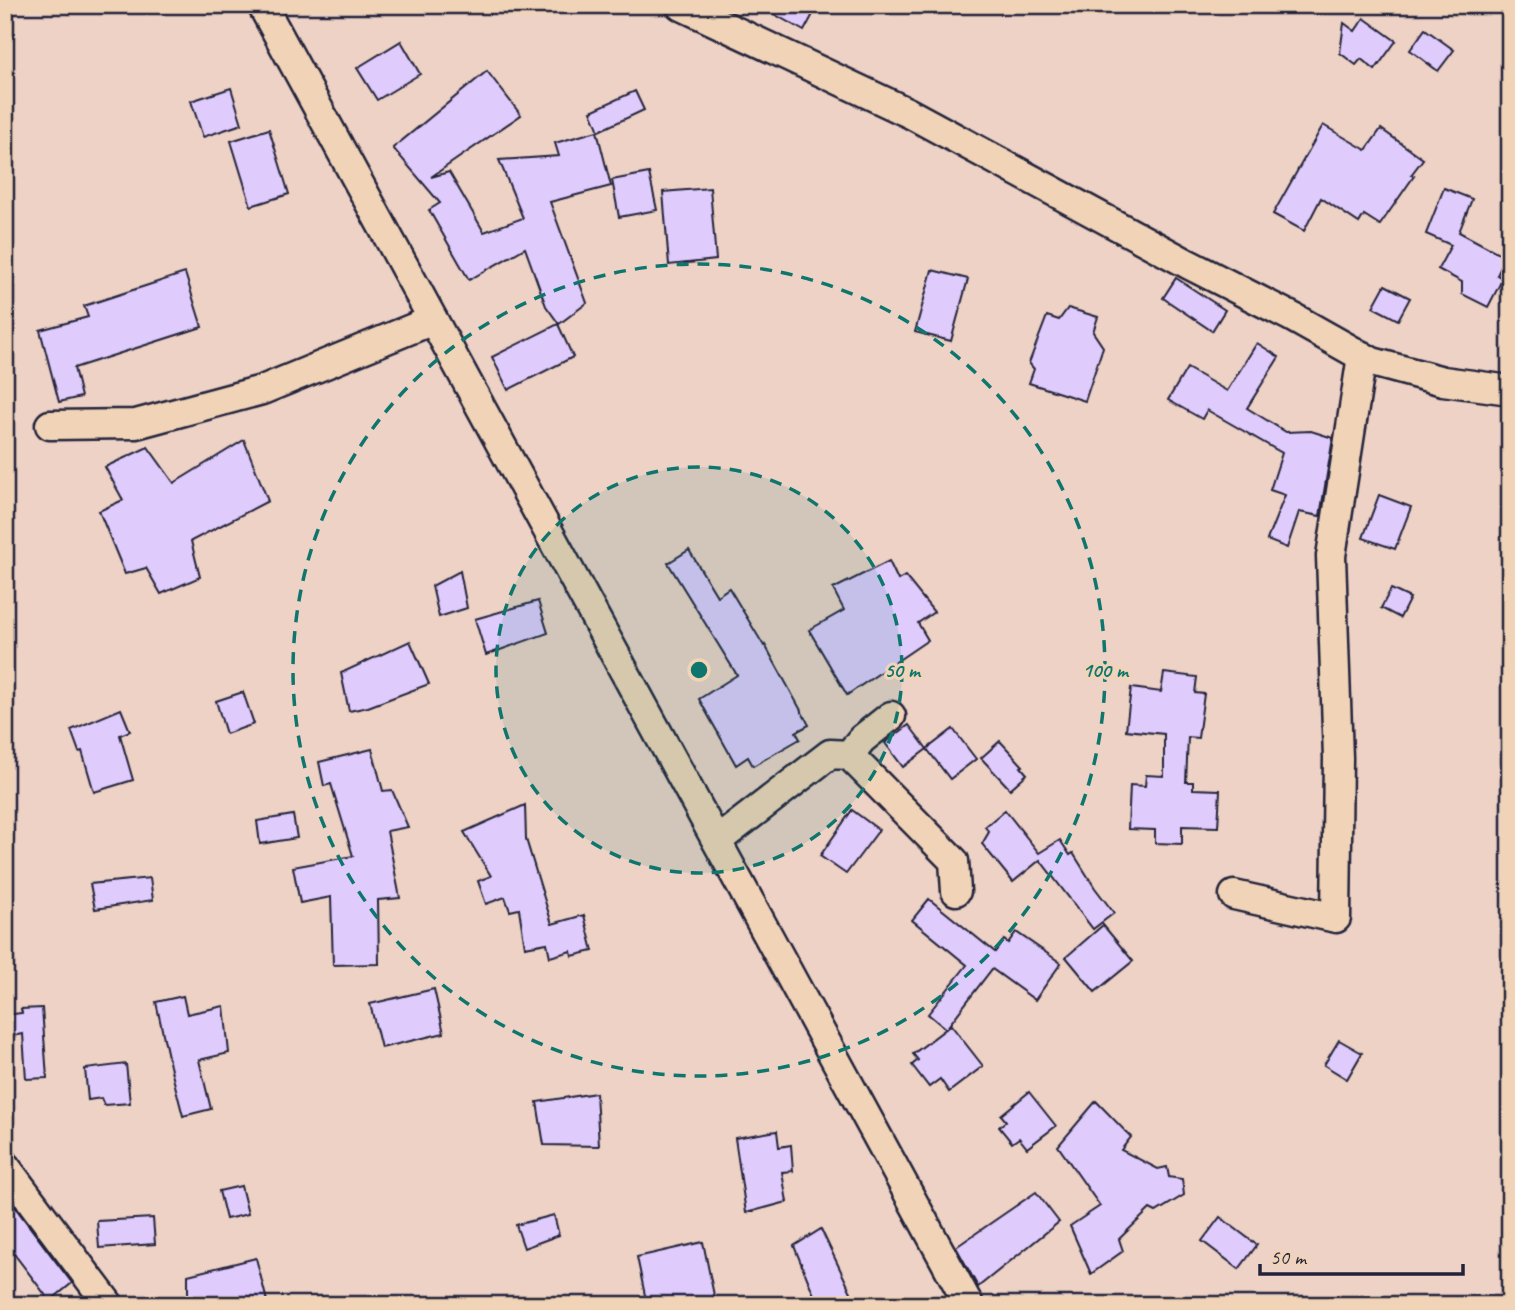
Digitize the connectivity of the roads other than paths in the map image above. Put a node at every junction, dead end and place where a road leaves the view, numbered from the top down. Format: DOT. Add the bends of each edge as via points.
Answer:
graph roads {
  1 [pos="262,5"];
  2 [pos="680,5"];
  3 [pos="433,320"];
  4 [pos="1362,356"];
  5 [pos="1510,390"];
  6 [pos="50,425"];
  7 [pos="891,716"];
  8 [pos="849,755"];
  9 [pos="717,841"];
  10 [pos="956,891"];
  11 [pos="1234,895"];
  12 [pos="5,1166"];
  13 [pos="109,1305"];
  14 [pos="969,1305"];
  1 -- 3 [label="street"];
  2 -- 4 [label="street" via="909,113"];
  3 -- 6 [label="street" via="262,390 136,424"];
  3 -- 9 [label="street"];
  4 -- 5 [label="street" via="1443,381"];
  4 -- 11 [label="street" via="1331,556 1338,758 1336,918"];
  7 -- 8 [label="street"];
  8 -- 9 [label="street" via="830,754"];
  8 -- 10 [label="street" via="954,861"];
  9 -- 14 [label="street"];
  12 -- 13 [label="street"];
}
